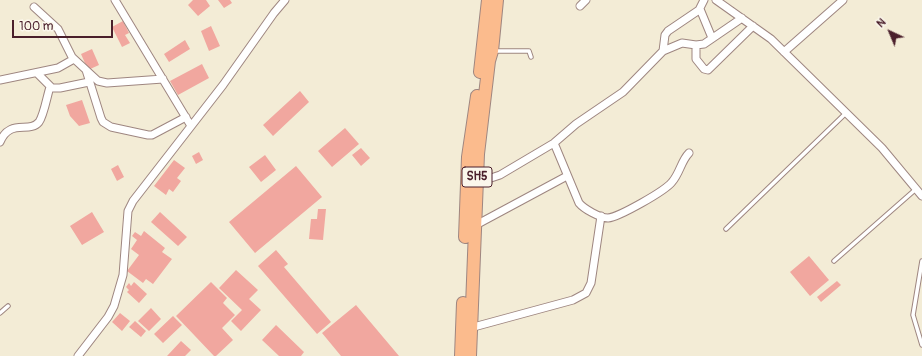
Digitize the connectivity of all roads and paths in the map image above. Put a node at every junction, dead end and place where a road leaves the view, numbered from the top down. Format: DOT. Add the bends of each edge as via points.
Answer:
graph roads {
  1 [pos="115,0"];
  2 [pos="285,0"];
  3 [pos="488,0"];
  4 [pos="497,0"];
  5 [pos="586,0"];
  6 [pos="704,0"];
  7 [pos="716,0"];
  8 [pos="843,0"];
  9 [pos="580,6"];
  10 [pos="34,7"];
  11 [pos="700,9"];
  12 [pos="742,18"];
  13 [pos="753,26"];
  14 [pos="712,38"];
  15 [pos="696,45"];
  16 [pos="492,51"];
  17 [pos="662,51"];
  18 [pos="784,52"];
  19 [pos="531,57"];
  20 [pos="74,59"];
  21 [pos="86,69"];
  22 [pos="37,73"];
  23 [pos="163,79"];
  24 [pos="0,80"];
  25 [pos="89,82"];
  26 [pos="50,86"];
  27 [pos="846,113"];
  28 [pos="186,117"];
  29 [pos="192,126"];
  30 [pos="0,142"];
  31 [pos="554,143"];
  32 [pos="689,153"];
  33 [pos="567,176"];
  34 [pos="477,178"];
  35 [pos="916,189"];
  36 [pos="922,196"];
  37 [pos="601,216"];
  38 [pos="474,226"];
  39 [pos="726,230"];
  40 [pos="834,261"];
  41 [pos="922,261"];
  42 [pos="8,306"];
  43 [pos="0,313"];
  44 [pos="470,328"];
  45 [pos="922,345"];
  46 [pos="78,356"];
  47 [pos="461,356"];
  48 [pos="470,356"];
  1 -- 23 [label="street"];
  2 -- 29 [label="street"];
  3 -- 47 [label="main road, SH5" via="468,158"];
  4 -- 16 [label="main road, SH5"];
  5 -- 9 [label="street"];
  6 -- 11 [label="street"];
  7 -- 12 [label="street"];
  8 -- 18 [label="street"];
  10 -- 20 [label="street" via="58,29"];
  11 -- 14 [label="street"];
  11 -- 17 [label="street" via="668,31"];
  12 -- 13 [label="street"];
  12 -- 14 [label="street"];
  13 -- 15 [label="street" via="708,70 696,59"];
  13 -- 18 [label="street"];
  14 -- 15 [label="street" via="704,44"];
  15 -- 17 [label="street" via="682,43"];
  16 -- 19 [label="lane" via="529,51"];
  16 -- 34 [label="main road, SH5" via="478,150"];
  17 -- 31 [label="street" via="623,92 576,124"];
  18 -- 27 [label="street"];
  20 -- 21 [label="street"];
  20 -- 22 [label="street" via="61,67"];
  21 -- 23 [label="street" via="102,83"];
  21 -- 25 [label="street"];
  22 -- 24 [label="street"];
  22 -- 26 [label="street"];
  23 -- 28 [label="street"];
  25 -- 26 [label="street" via="56,88"];
  25 -- 28 [label="street" via="101,118 111,127 152,135"];
  26 -- 30 [label="street" via="37,124 9,130"];
  27 -- 35 [label="street" via="882,148"];
  27 -- 39 [label="lane"];
  28 -- 29 [label="street"];
  29 -- 46 [label="street" via="130,206 123,275 114,306"];
  31 -- 33 [label="street"];
  31 -- 34 [label="street" via="500,175"];
  32 -- 37 [label="street" via="674,179 652,198 617,215 608,218"];
  33 -- 37 [label="street" via="578,203 586,210"];
  33 -- 38 [label="street"];
  34 -- 38 [label="main road, SH5"];
  35 -- 36 [label="street"];
  35 -- 40 [label="lane"];
  37 -- 44 [label="street" via="591,283 586,293 573,300"];
  38 -- 44 [label="main road, SH5"];
  41 -- 45 [label="lane" via="913,315"];
  42 -- 43 [label="lane"];
  44 -- 48 [label="main road, SH5"];
}
